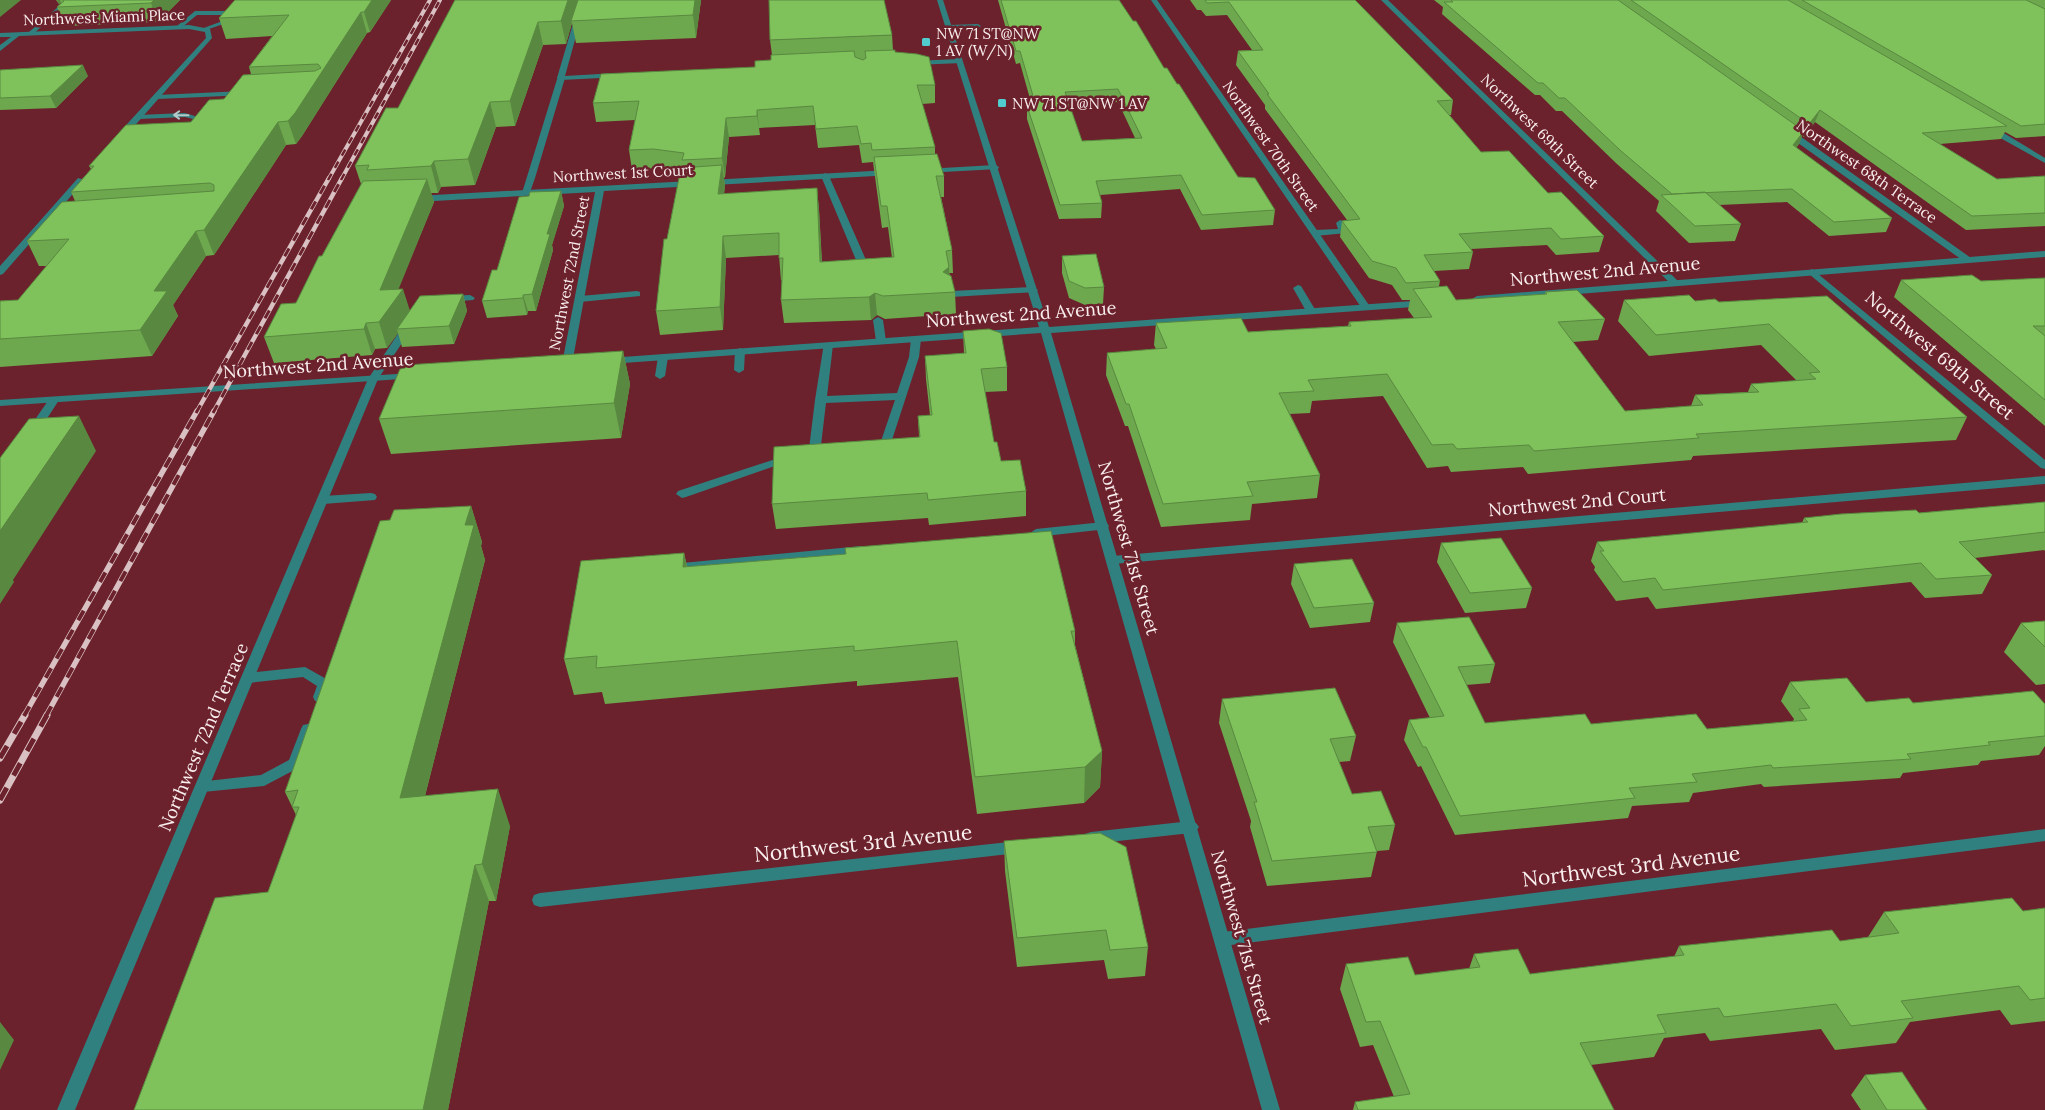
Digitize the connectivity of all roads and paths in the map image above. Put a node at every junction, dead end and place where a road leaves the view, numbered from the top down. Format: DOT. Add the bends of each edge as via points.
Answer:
graph roads {
  1 [pos="583,0"];
  2 [pos="940,0"];
  3 [pos="1154,0"];
  4 [pos="1384,0"];
  5 [pos="67,2"];
  6 [pos="978,26"];
  7 [pos="179,27"];
  8 [pos="949,27"];
  9 [pos="206,29"];
  10 [pos="31,33"];
  11 [pos="18,34"];
  12 [pos="0,35"];
  13 [pos="0,49"];
  14 [pos="907,61"];
  15 [pos="959,61"];
  16 [pos="733,70"];
  17 [pos="752,70"];
  18 [pos="628,75"];
  19 [pos="560,78"];
  20 [pos="254,92"];
  21 [pos="157,97"];
  22 [pos="139,117"];
  23 [pos="1781,126"];
  24 [pos="1985,126"];
  25 [pos="182,131"];
  26 [pos="113,145"];
  27 [pos="2045,161"];
  28 [pos="995,167"];
  29 [pos="919,171"];
  30 [pos="900,172"];
  31 [pos="87,173"];
  32 [pos="825,176"];
  33 [pos="600,188"];
  34 [pos="526,192"];
  35 [pos="411,199"];
  36 [pos="53,222"];
  37 [pos="43,223"];
  38 [pos="1340,223"];
  39 [pos="1315,233"];
  40 [pos="2045,254"];
  41 [pos="860,260"];
  42 [pos="1968,260"];
  43 [pos="0,272"];
  44 [pos="1812,272"];
  45 [pos="1675,282"];
  46 [pos="1298,288"];
  47 [pos="1033,290"];
  48 [pos="637,294"];
  49 [pos="951,294"];
  50 [pos="470,298"];
  51 [pos="436,299"];
  52 [pos="580,299"];
  53 [pos="1462,300"];
  54 [pos="1433,302"];
  55 [pos="1366,308"];
  56 [pos="1311,311"];
  57 [pos="417,313"];
  58 [pos="878,320"];
  59 [pos="1045,329"];
  60 [pos="916,339"];
  61 [pos="880,341"];
  62 [pos="828,345"];
  63 [pos="740,351"];
  64 [pos="663,357"];
  65 [pos="601,362"];
  66 [pos="567,364"];
  67 [pos="739,370"];
  68 [pos="422,375"];
  69 [pos="660,376"];
  70 [pos="373,379"];
  71 [pos="902,396"];
  72 [pos="54,400"];
  73 [pos="820,400"];
  74 [pos="0,403"];
  75 [pos="28,437"];
  76 [pos="860,445"];
  77 [pos="842,447"];
  78 [pos="806,452"];
  79 [pos="2045,466"];
  80 [pos="2045,480"];
  81 [pos="682,494"];
  82 [pos="371,497"];
  83 [pos="323,500"];
  84 [pos="1103,526"];
  85 [pos="1028,534"];
  86 [pos="870,549"];
  87 [pos="1113,560"];
  88 [pos="674,568"];
  89 [pos="248,678"];
  90 [pos="203,786"];
  91 [pos="1191,828"];
  92 [pos="2045,835"];
  93 [pos="1079,840"];
  94 [pos="1030,845"];
  95 [pos="540,900"];
  96 [pos="1223,939"];
  97 [pos="66,1110"];
  98 [pos="1270,1110"];
  1 -- 19 [label="street"];
  2 -- 8 [label="street, Northwest 71st Street"];
  3 -- 39 [label="street, Northwest 70th Street"];
  4 -- 45 [label="street, Northwest 69th Street"];
  5 -- 10 [label="street"];
  6 -- 8 [label="street"];
  7 -- 9 [label="street, Northwest Miami Place"];
  7 -- 9 [label="street" via="195,13 249,13"];
  7 -- 10 [label="street, Northwest Miami Place"];
  8 -- 15 [label="street, Northwest 71st Street"];
  9 -- 21 [label="street" via="210,38"];
  10 -- 11 [label="street, Northwest Miami Place"];
  11 -- 12 [label="street, Northwest Miami Place"];
  11 -- 13 [label="street"];
  14 -- 15 [label="street"];
  15 -- 28 [label="street, Northwest 71st Street"];
  16 -- 17 [label="street" via="742,66"];
  18 -- 19 [label="street"];
  19 -- 34 [label="street"];
  20 -- 21 [label="street"];
  21 -- 22 [label="street"];
  25 -- 22 [label="street, one-way" via="196,123 197,118 185,115"];
  22 -- 26 [label="street" via="124,138"];
  23 -- 42 [label="street, Northwest 68th Terrace"];
  24 -- 27 [label="street"];
  28 -- 29 [label="street"];
  28 -- 47 [label="street, Northwest 71st Street"];
  30 -- 32 [label="street, Northwest 1st Court"];
  31 -- 37 [label="street"];
  32 -- 33 [label="street, Northwest 1st Court"];
  32 -- 41 [label="street"];
  33 -- 34 [label="street, Northwest 1st Court"];
  33 -- 52 [label="street, Northwest 72nd Street"];
  34 -- 35 [label="street, Northwest 1st Court"];
  36 -- 37 [label="street"];
  37 -- 43 [label="street"];
  38 -- 39 [label="street" via="1344,231"];
  39 -- 55 [label="street, Northwest 70th Street"];
  40 -- 42 [label="street, Northwest 2nd Avenue"];
  42 -- 44 [label="street, Northwest 2nd Avenue"];
  44 -- 45 [label="street, Northwest 2nd Avenue"];
  44 -- 79 [label="street, Northwest 69th Street"];
  45 -- 53 [label="street, Northwest 2nd Avenue"];
  46 -- 56 [label="street"];
  47 -- 49 [label="street"];
  47 -- 59 [label="street, Northwest 71st Street"];
  48 -- 52 [label="street"];
  50 -- 51 [label="street"];
  52 -- 66 [label="street, Northwest 72nd Street"];
  54 -- 55 [label="street, Northwest 2nd Avenue"];
  55 -- 56 [label="street, Northwest 2nd Avenue"];
  56 -- 59 [label="street, Northwest 2nd Avenue"];
  57 -- 70 [label="street, Northwest 72nd Terrace"];
  58 -- 61 [label="street"];
  59 -- 60 [label="street, Northwest 2nd Avenue"];
  59 -- 84 [label="street, Northwest 71st Street"];
  60 -- 61 [label="street, Northwest 2nd Avenue"];
  60 -- 71 [label="street"];
  61 -- 62 [label="street, Northwest 2nd Avenue"];
  62 -- 63 [label="street, Northwest 2nd Avenue"];
  62 -- 73 [label="street" via="828,363"];
  63 -- 64 [label="street, Northwest 2nd Avenue"];
  63 -- 67 [label="street"];
  64 -- 65 [label="street, Northwest 2nd Avenue"];
  64 -- 69 [label="street"];
  68 -- 70 [label="street, Northwest 2nd Avenue"];
  70 -- 72 [label="street, Northwest 2nd Avenue"];
  70 -- 83 [label="street, Northwest 72nd Terrace"];
  71 -- 73 [label="street"];
  71 -- 76 [label="street" via="886,444"];
  72 -- 74 [label="street, Northwest 2nd Avenue"];
  72 -- 75 [label="street"];
  73 -- 78 [label="street"];
  77 -- 78 [label="street"];
  78 -- 81 [label="street"];
  80 -- 87 [label="street, Northwest 2nd Court"];
  82 -- 83 [label="street"];
  83 -- 89 [label="street, Northwest 72nd Terrace"];
  84 -- 85 [label="street"];
  84 -- 87 [label="street, Northwest 71st Street"];
  86 -- 88 [label="street"];
  87 -- 91 [label="street, Northwest 71st Street"];
  89 -- 90 [label="street, Northwest 72nd Terrace"];
  89 -- 90 [label="street" via="305,672 325,684 295,763 264,780"];
  90 -- 97 [label="street, Northwest 72nd Terrace"];
  91 -- 93 [label="street"];
  91 -- 96 [label="street, Northwest 71st Street"];
  92 -- 96 [label="street, Northwest 3rd Avenue"];
  94 -- 95 [label="street, Northwest 3rd Avenue"];
  96 -- 98 [label="street, Northwest 71st Street"];
}
